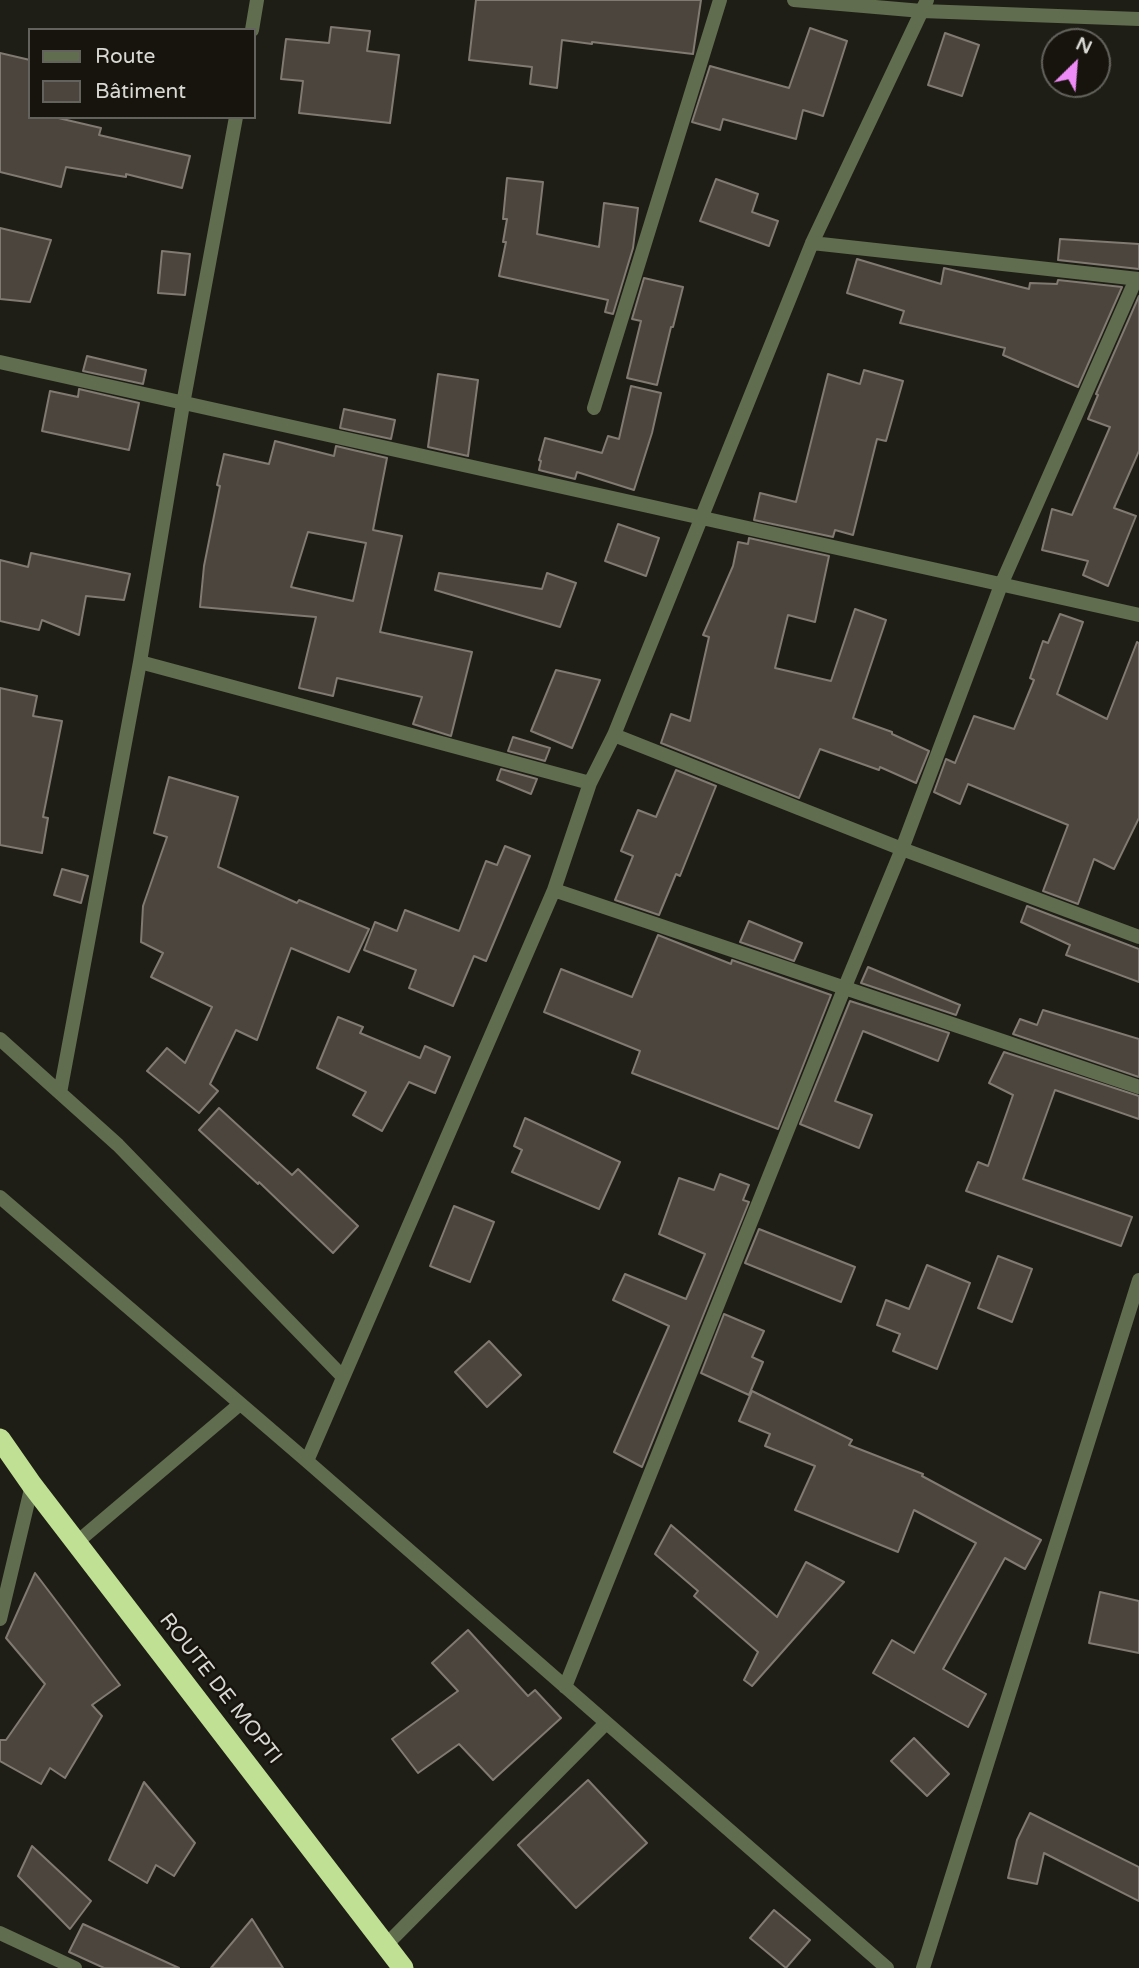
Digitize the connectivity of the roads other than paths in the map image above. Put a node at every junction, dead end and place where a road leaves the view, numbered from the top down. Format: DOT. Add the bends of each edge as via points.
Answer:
graph roads {
  1 [pos="257,0"];
  2 [pos="720,0"];
  3 [pos="794,0"];
  4 [pos="925,6"];
  5 [pos="1139,19"];
  6 [pos="252,28"];
  7 [pos="236,119"];
  8 [pos="812,243"];
  9 [pos="1137,279"];
  10 [pos="0,362"];
  11 [pos="183,404"];
  12 [pos="594,408"];
  13 [pos="701,519"];
  14 [pos="1002,585"];
  15 [pos="1139,615"];
  16 [pos="140,662"];
  17 [pos="614,736"];
  18 [pos="590,783"];
  19 [pos="902,849"];
  20 [pos="554,890"];
  21 [pos="1139,937"];
  22 [pos="844,989"];
  23 [pos="0,1040"];
  24 [pos="1139,1087"];
  25 [pos="60,1093"];
  26 [pos="0,1197"];
  27 [pos="1139,1280"];
  28 [pos="343,1377"];
  29 [pos="240,1404"];
  30 [pos="0,1439"];
  31 [pos="307,1461"];
  32 [pos="32,1485"];
  33 [pos="76,1542"];
  34 [pos="0,1619"];
  35 [pos="565,1687"];
  36 [pos="606,1723"];
  37 [pos="0,1933"];
  38 [pos="386,1945"];
  39 [pos="75,1968"];
  40 [pos="403,1968"];
  41 [pos="887,1968"];
  42 [pos="923,1968"];
  1 -- 6 [label="street"];
  2 -- 12 [label="street"];
  3 -- 4 [label="street"];
  4 -- 5 [label="street"];
  4 -- 8 [label="street"];
  7 -- 11 [label="street"];
  8 -- 9 [label="street"];
  8 -- 13 [label="street"];
  9 -- 14 [label="street"];
  10 -- 11 [label="street"];
  11 -- 13 [label="street"];
  11 -- 16 [label="street"];
  13 -- 14 [label="street"];
  13 -- 17 [label="street"];
  14 -- 15 [label="street"];
  14 -- 19 [label="street"];
  16 -- 18 [label="street"];
  16 -- 25 [label="street"];
  17 -- 18 [label="street"];
  17 -- 19 [label="street"];
  18 -- 20 [label="street"];
  19 -- 21 [label="street"];
  19 -- 22 [label="street"];
  20 -- 22 [label="street"];
  20 -- 28 [label="street"];
  22 -- 24 [label="street"];
  22 -- 35 [label="street"];
  23 -- 25 [label="street"];
  25 -- 28 [label="street" via="118,1145"];
  26 -- 29 [label="street"];
  27 -- 42 [label="street"];
  28 -- 31 [label="street"];
  29 -- 31 [label="street"];
  29 -- 33 [label="street"];
  30 -- 32 [label="highway, ROUTE DE MOPTI"];
  31 -- 35 [label="street"];
  32 -- 33 [label="highway, ROUTE DE MOPTI"];
  32 -- 34 [label="street"];
  33 -- 38 [label="highway, ROUTE DE MOPTI"];
  35 -- 36 [label="street"];
  36 -- 38 [label="street"];
  36 -- 41 [label="street"];
  37 -- 39 [label="street"];
  38 -- 40 [label="highway, ROUTE DE MOPTI"];
}
